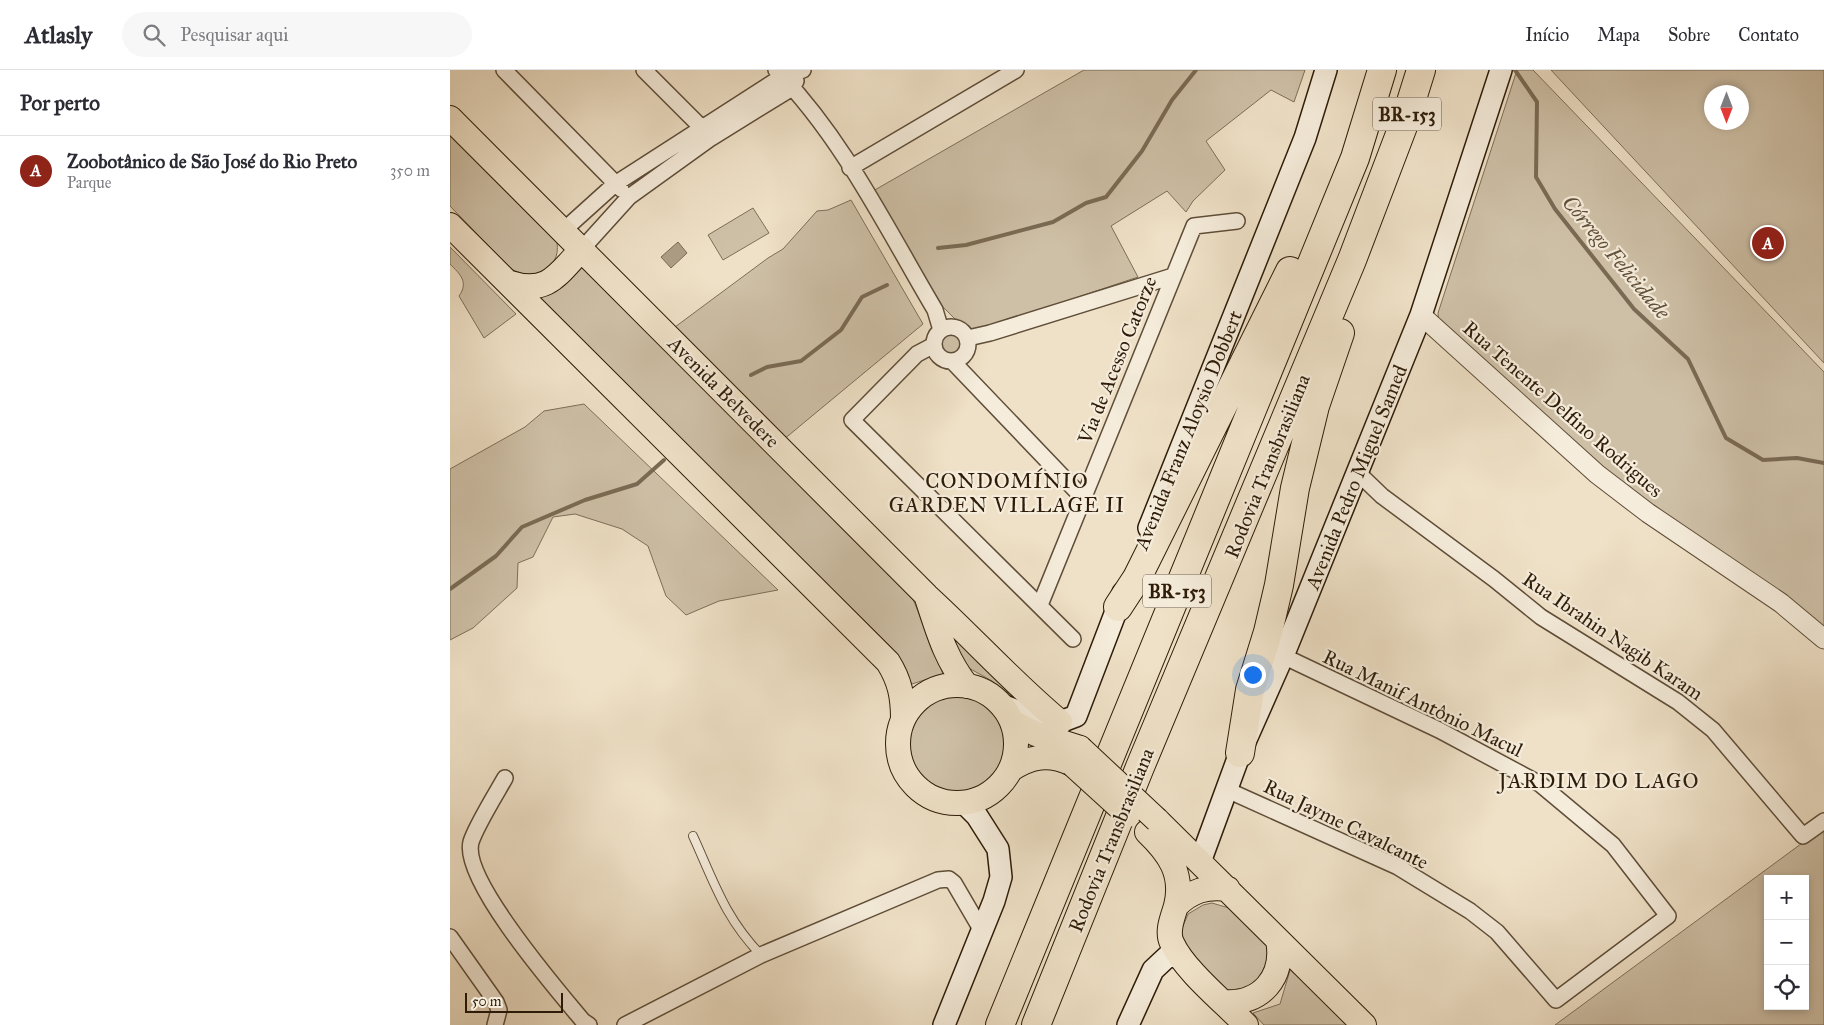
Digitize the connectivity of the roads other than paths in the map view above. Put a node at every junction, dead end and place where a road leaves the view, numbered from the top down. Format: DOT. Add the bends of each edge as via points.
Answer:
graph roads {
  1 [pos="504,70"];
  2 [pos="644,70"];
  3 [pos="803,70"];
  4 [pos="1016,70"];
  5 [pos="1326,70"];
  6 [pos="1382,70"];
  7 [pos="1420,70"];
  8 [pos="784,78"];
  9 [pos="1499,78"];
  10 [pos="450,118"];
  11 [pos="706,133"];
  12 [pos="1391,157"];
  13 [pos="1355,158"];
  14 [pos="850,168"];
  15 [pos="615,184"];
  16 [pos="629,197"];
  17 [pos="586,211"];
  18 [pos="1236,221"];
  19 [pos="450,225"];
  20 [pos="602,228"];
  21 [pos="564,230"];
  22 [pos="582,249"];
  23 [pos="1173,276"];
  24 [pos="510,283"];
  25 [pos="1421,315"];
  26 [pos="947,329"];
  27 [pos="935,349"];
  28 [pos="963,351"];
  29 [pos="1357,472"];
  30 [pos="1084,499"];
  31 [pos="927,596"];
  32 [pos="1040,605"];
  33 [pos="1118,608"];
  34 [pos="1073,639"];
  35 [pos="1824,639"];
  36 [pos="1283,656"];
  37 [pos="967,686"];
  38 [pos="1007,713"];
  39 [pos="903,719"];
  40 [pos="1060,722"];
  41 [pos="1240,752"];
  42 [pos="1076,756"];
  43 [pos="1010,770"];
  44 [pos="505,778"];
  45 [pos="1225,789"];
  46 [pos="964,803"];
  47 [pos="1824,821"];
  48 [pos="1152,826"];
  49 [pos="693,836"];
  50 [pos="1200,862"];
  51 [pos="1228,889"];
  52 [pos="1176,906"];
  53 [pos="982,931"];
  54 [pos="450,937"];
  55 [pos="1278,940"];
  56 [pos="762,954"];
  57 [pos="1181,957"];
  58 [pos="1556,1000"];
  59 [pos="1223,1002"];
  60 [pos="496,1023"];
  61 [pos="589,1025"];
  62 [pos="625,1025"];
  63 [pos="944,1025"];
  64 [pos="1000,1025"];
  65 [pos="1036,1025"];
  66 [pos="1128,1025"];
  67 [pos="1246,1025"];
  68 [pos="1364,1025"];
  1 -- 15 [label="street"];
  2 -- 11 [label="street"];
  3 -- 8 [label="street"];
  4 -- 14 [label="street"];
  5 -- 33 [label="main road, Avenida Franz Aloysio Dobbert" via="1306,138"];
  6 -- 13 [label="highway, Rodovia Transbrasiliana / BR-153"];
  7 -- 12 [label="highway, Rodovia Transbrasiliana / BR-153"];
  8 -- 11 [label="street"];
  8 -- 14 [label="street" via="822,125"];
  9 -- 25 [label="main road, Avenida Pedro Miguel Samed"];
  10 -- 21 [label="main road, Avenida Belvedere"];
  11 -- 15 [label="street"];
  11 -- 16 [label="street"];
  12 -- 41 [label="highway" via="1385,199 1315,406 1295,488 1279,586 1250,690"];
  12 -- 65 [label="highway, Rodovia Transbrasiliana / BR-153"];
  13 -- 33 [label="highway" via="1338,176 1328,194 1137,578"];
  13 -- 64 [label="highway, Rodovia Transbrasiliana / BR-153"];
  14 -- 26 [label="street"];
  15 -- 16 [label="street"];
  15 -- 17 [label="street"];
  16 -- 20 [label="street"];
  17 -- 20 [label="street"];
  17 -- 21 [label="street"];
  18 -- 23 [label="street, Via de Acesso Catorze" via="1194,226"];
  19 -- 24 [label="main road"];
  20 -- 22 [label="street"];
  21 -- 22 [label="main road, Avenida Belvedere"];
  22 -- 24 [label="main road" via="548,283 522,287"];
  22 -- 31 [label="main road, Avenida Belvedere"];
  23 -- 28 [label="street" via="990,334"];
  23 -- 30 [label="street, Via de Acesso Catorze"];
  24 -- 39 [label="main road" via="888,662 898,678 903,697"];
  25 -- 29 [label="main road, Avenida Pedro Miguel Samed"];
  25 -- 35 [label="street, Rua Tenente Delfino Rodrigues" via="1597,474 1648,514 1781,602"];
  26 -- 27 [label="street" via="936,335"];
  26 -- 28 [label="street" via="961,330"];
  27 -- 28 [label="street" via="944,360"];
  27 -- 32 [label="street" via="917,354 852,420"];
  28 -- 30 [label="street" via="969,378"];
  29 -- 36 [label="main road, Avenida Pedro Miguel Samed"];
  29 -- 47 [label="street, Rua Ibrahin Nagib Karam" via="1382,496 1542,617 1678,702 1713,730 1803,836"];
  30 -- 32 [label="street, Via de Acesso Catorze"];
  31 -- 37 [label="main road, Avenida Belvedere" via="952,667"];
  31 -- 40 [label="main road" via="1032,699"];
  32 -- 34 [label="street"];
  33 -- 40 [label="main road, Avenida Franz Aloysio Dobbert" via="1076,716"];
  36 -- 41 [label="main road, Avenida Pedro Miguel Samed"];
  36 -- 58 [label="street, Rua Manif Antônio Macul" via="1440,730 1540,784 1613,845 1668,916"];
  37 -- 38 [label="main road" via="986,692"];
  37 -- 39 [label="main road" via="945,686 925,694"];
  38 -- 40 [label="main road"];
  38 -- 42 [label="main road"];
  38 -- 43 [label="main road" via="1016,751"];
  39 -- 46 [label="main road" via="898,752 912,783 936,799"];
  41 -- 45 [label="main road, Avenida Pedro Miguel Samed"];
  42 -- 43 [label="main road" via="1034,757"];
  42 -- 48 [label="main road, bridge"];
  43 -- 46 [label="main road" via="991,792"];
  44 -- 61 [label="street" via="471,843 471,864 518,944"];
  45 -- 50 [label="main road, Avenida Pedro Miguel Samed"];
  45 -- 58 [label="street, Rua Jayme Cavalcante" via="1398,867 1470,911 1497,932"];
  46 -- 53 [label="main road" via="977,816 998,849 1001,877"];
  48 -- 50 [label="main road"];
  48 -- 52 [label="main road" via="1176,870"];
  49 -- 56 [label="lane" via="728,915"];
  50 -- 51 [label="main road"];
  51 -- 52 [label="main road" via="1213,887 1199,890"];
  51 -- 55 [label="main road"];
  52 -- 57 [label="main road" via="1171,917 1171,941"];
  53 -- 56 [label="street" via="954,883 949,879 938,880"];
  53 -- 63 [label="main road"];
  54 -- 60 [label="street" via="496,1002 499,1010"];
  55 -- 59 [label="main road" via="1280,962 1272,982 1250,999"];
  55 -- 68 [label="main road"];
  56 -- 62 [label="street"];
  57 -- 59 [label="main road"];
  57 -- 66 [label="main road" via="1168,956 1153,970"];
  59 -- 67 [label="main road"];
}
